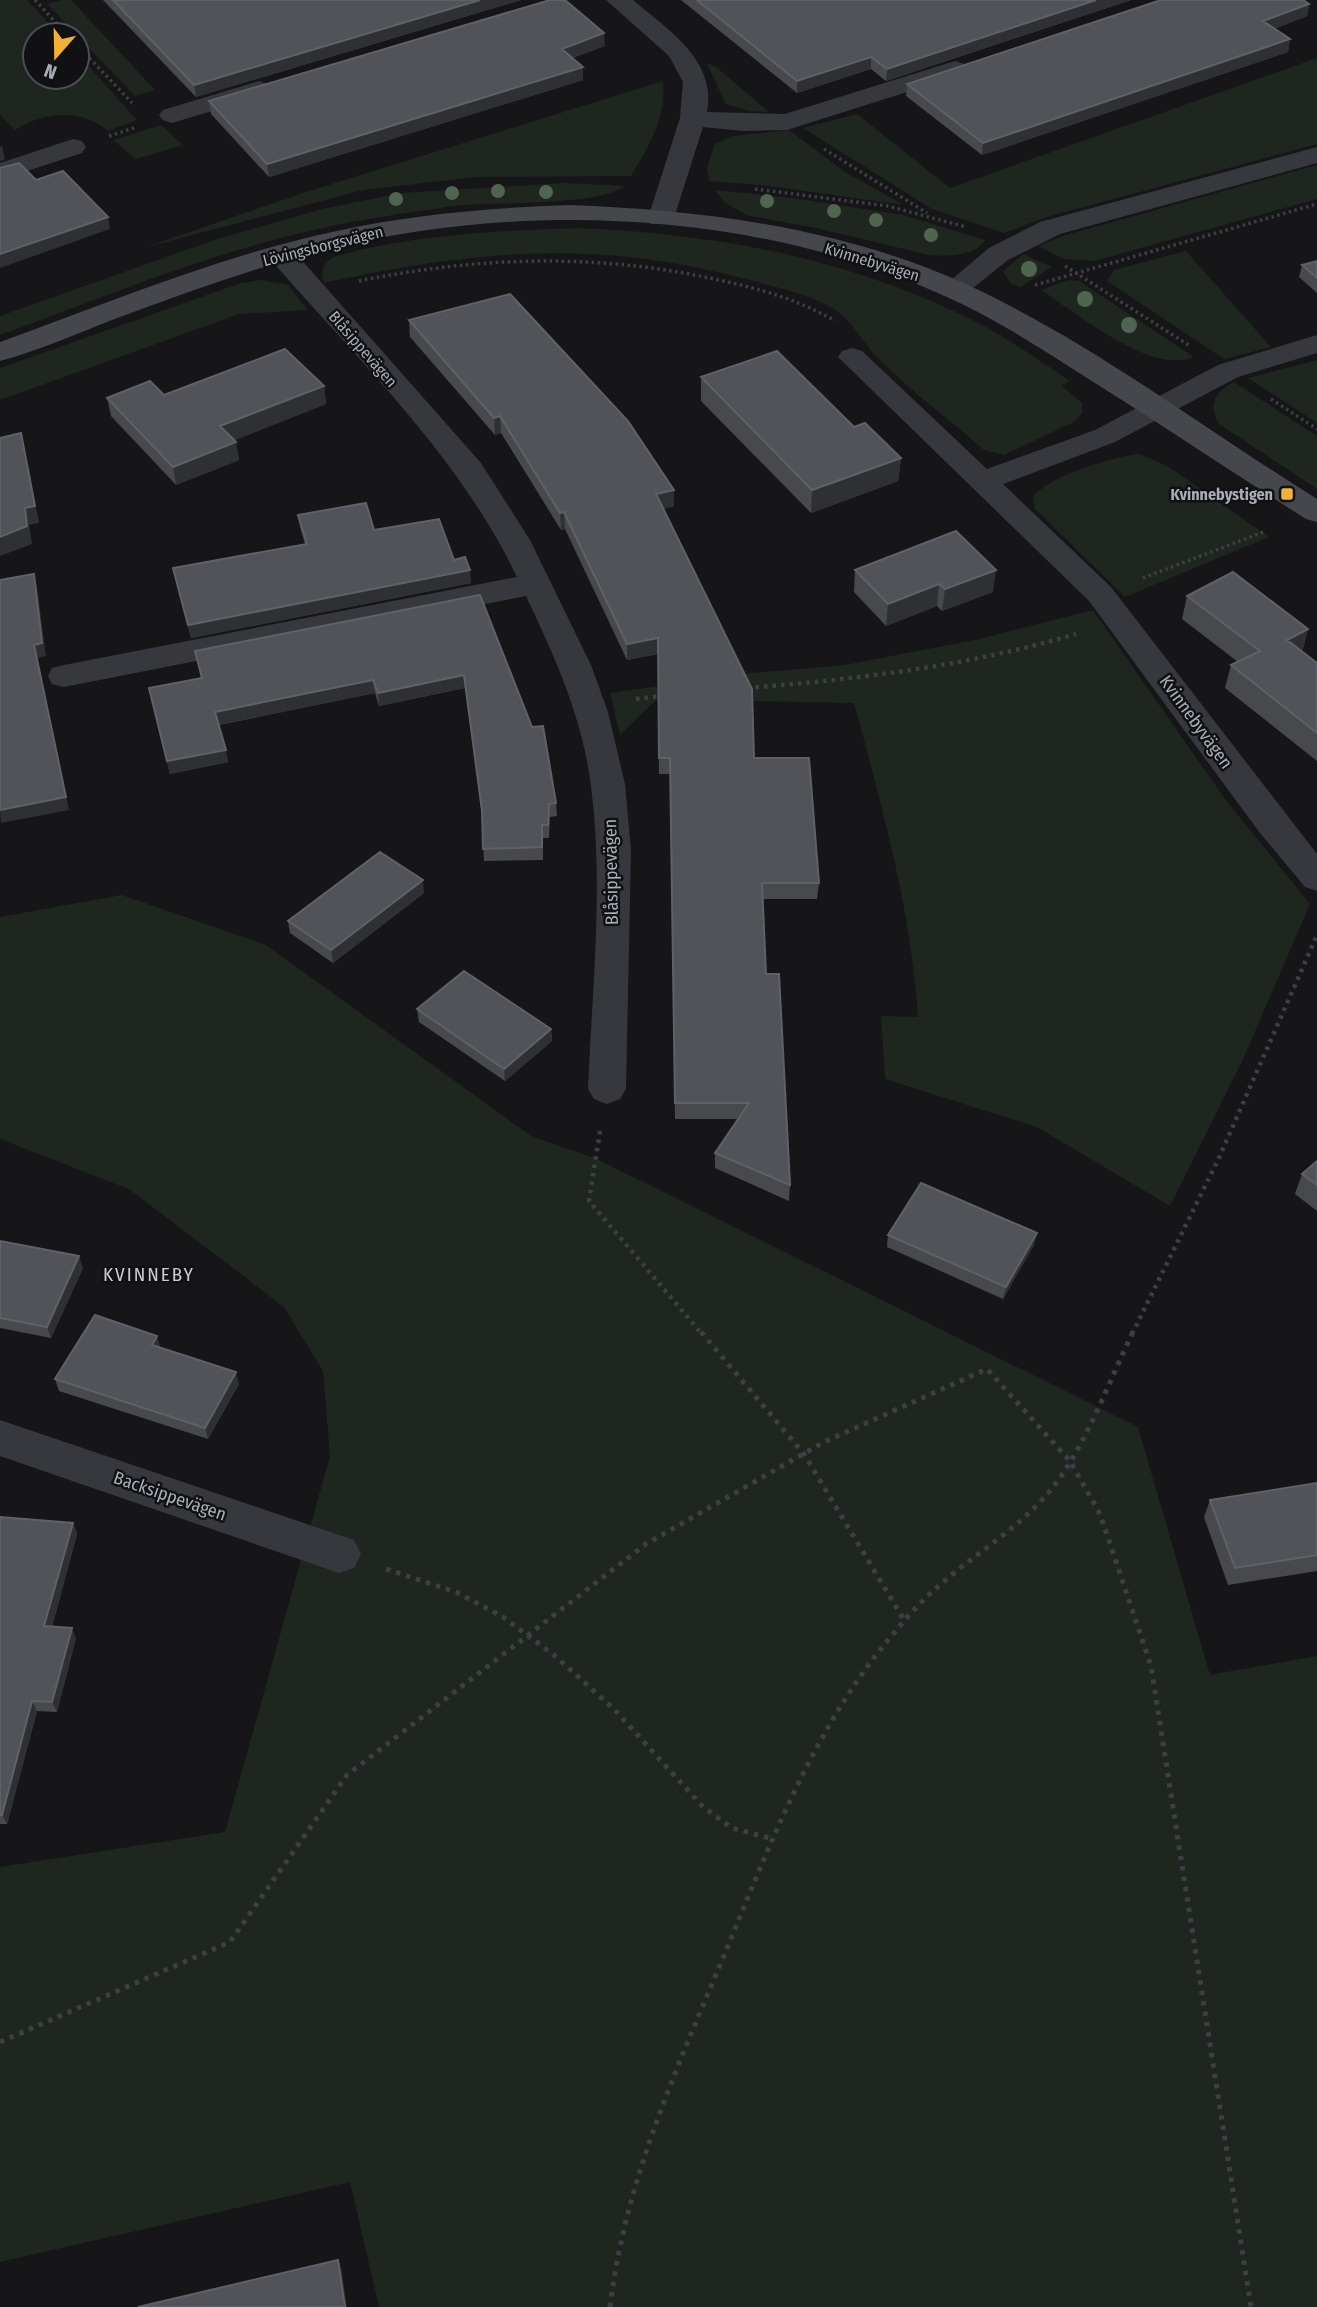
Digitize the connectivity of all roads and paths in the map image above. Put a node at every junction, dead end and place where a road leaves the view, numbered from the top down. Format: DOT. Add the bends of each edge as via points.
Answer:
graph roads {
  1 [pos="36,0"];
  2 [pos="618,0"];
  3 [pos="55,21"];
  4 [pos="91,58"];
  5 [pos="980,61"];
  6 [pos="278,83"];
  7 [pos="693,118"];
  8 [pos="161,119"];
  9 [pos="73,148"];
  10 [pos="1317,155"];
  11 [pos="0,172"];
  12 [pos="1317,204"];
  13 [pos="930,215"];
  14 [pos="661,218"];
  15 [pos="1013,243"];
  16 [pos="281,254"];
  17 [pos="1077,272"];
  18 [pos="1029,288"];
  19 [pos="953,290"];
  20 [pos="313,292"];
  21 [pos="1317,344"];
  22 [pos="0,352"];
  23 [pos="852,357"];
  24 [pos="1227,371"];
  25 [pos="1156,408"];
  26 [pos="1317,429"];
  27 [pos="982,481"];
  28 [pos="1317,512"];
  29 [pos="1273,528"];
  30 [pos="536,584"];
  31 [pos="1100,594"];
  32 [pos="1121,620"];
  33 [pos="64,676"];
  34 [pos="744,688"];
  35 [pos="676,695"];
  36 [pos="591,712"];
  37 [pos="1317,878"];
  38 [pos="1317,935"];
  39 [pos="607,1089"];
  40 [pos="0,1438"];
  41 [pos="804,1454"];
  42 [pos="1070,1461"];
  43 [pos="340,1554"];
  44 [pos="904,1620"];
  45 [pos="527,1634"];
  46 [pos="773,1839"];
  47 [pos="0,2042"];
  48 [pos="610,2307"];
  49 [pos="1251,2307"];
  1 -- 3 [label="path"];
  2 -- 7 [label="street" via="689,67 696,82"];
  4 -- 8 [label="path"];
  5 -- 7 [label="street" via="787,122 743,124"];
  6 -- 8 [label="street"];
  7 -- 14 [label="street"];
  8 -- 9 [label="path"];
  9 -- 11 [label="street"];
  10 -- 15 [label="street" via="1050,228"];
  12 -- 17 [label="path"];
  13 -- 15 [label="path"];
  14 -- 16 [label="street, Lövingsborgsvägen" via="528,215 463,220 337,239"];
  14 -- 19 [label="street, Kvinnebyvägen" via="812,244 877,261"];
  15 -- 17 [label="path"];
  15 -- 19 [label="street" via="988,258"];
  16 -- 20 [label="street, Blåsippevägen"];
  16 -- 22 [label="street, Lövingsborgsvägen"];
  17 -- 18 [label="path"];
  17 -- 24 [label="path"];
  19 -- 25 [label="street, Kvinnebyvägen" via="1009,317"];
  20 -- 23 [label="path" via="462,263 550,259 621,263 698,275 798,301 840,324"];
  20 -- 30 [label="street, Blåsippevägen" via="470,470 515,540"];
  21 -- 24 [label="street"];
  23 -- 27 [label="street, Kvinnebyvägen"];
  24 -- 25 [label="street"];
  24 -- 26 [label="path"];
  25 -- 27 [label="street" via="1105,436"];
  25 -- 28 [label="street, Kvinnebyvägen"];
  27 -- 31 [label="street, Kvinnebyvägen"];
  29 -- 31 [label="path"];
  30 -- 33 [label="street"];
  30 -- 36 [label="street, Blåsippevägen" via="575,665"];
  31 -- 32 [label="street, Kvinnebyvägen"];
  32 -- 34 [label="path" via="1042,645 868,678"];
  32 -- 37 [label="street, Kvinnebyvägen"];
  35 -- 36 [label="path" via="634,699"];
  36 -- 39 [label="street, Blåsippevägen" via="608,784 614,850"];
  38 -- 42 [label="path" via="1218,1160"];
  39 -- 41 [label="path" via="589,1201"];
  40 -- 43 [label="street, Backsippevägen"];
  41 -- 42 [label="path" via="988,1370"];
  41 -- 44 [label="path"];
  41 -- 45 [label="path" via="646,1544"];
  42 -- 44 [label="path" via="1047,1497 1027,1517 959,1569"];
  42 -- 49 [label="path" via="1100,1514 1151,1667"];
  43 -- 45 [label="path" via="456,1592"];
  44 -- 46 [label="path" via="849,1693"];
  45 -- 46 [label="path" via="613,1707 703,1807 732,1828"];
  45 -- 47 [label="path" via="347,1775 230,1942"];
  46 -- 48 [label="path" via="681,2056 630,2197"];
}
